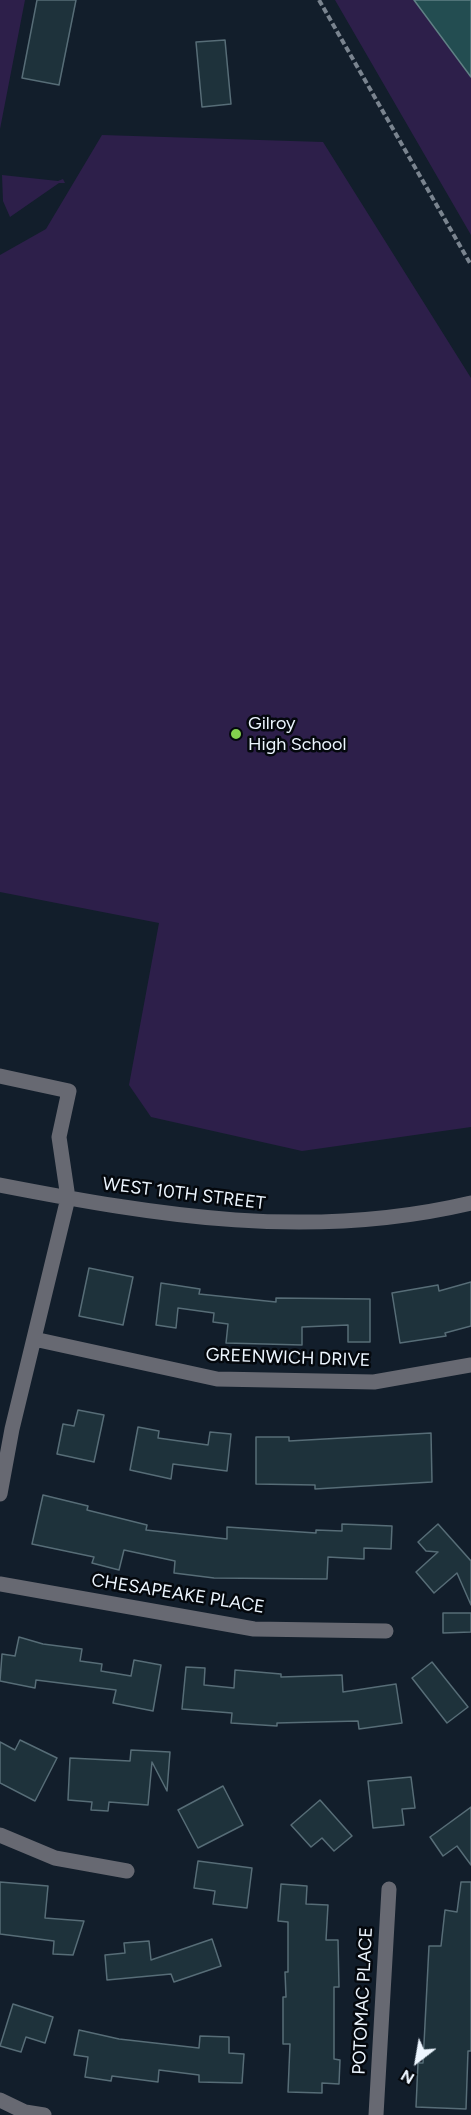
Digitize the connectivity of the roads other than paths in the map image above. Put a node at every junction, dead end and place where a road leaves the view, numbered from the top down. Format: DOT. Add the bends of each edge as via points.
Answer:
graph roads {
  1 [pos="0,1076"];
  2 [pos="0,1185"];
  3 [pos="68,1198"];
  4 [pos="471,1203"];
  5 [pos="34,1339"];
  6 [pos="471,1365"];
  7 [pos="0,1494"];
  8 [pos="0,1584"];
  9 [pos="386,1631"];
  10 [pos="0,1835"];
  11 [pos="127,1871"];
  12 [pos="389,1889"];
  13 [pos="0,2100"];
  14 [pos="44,2115"];
  15 [pos="376,2115"];
  1 -- 3 [label="street" via="69,1091 58,1137"];
  2 -- 3 [label="street, WEST 10TH STREET"];
  3 -- 4 [label="street, WEST 10TH STREET" via="183,1217 290,1224 388,1217"];
  3 -- 5 [label="street"];
  5 -- 6 [label="street, GREENWICH DRIVE" via="217,1379 374,1382"];
  5 -- 7 [label="street"];
  8 -- 9 [label="street, CHESAPEAKE PLACE" via="254,1629"];
  10 -- 11 [label="street" via="55,1858"];
  12 -- 15 [label="street, POTOMAC PLACE"];
  13 -- 14 [label="street" via="25,2112"];
}
